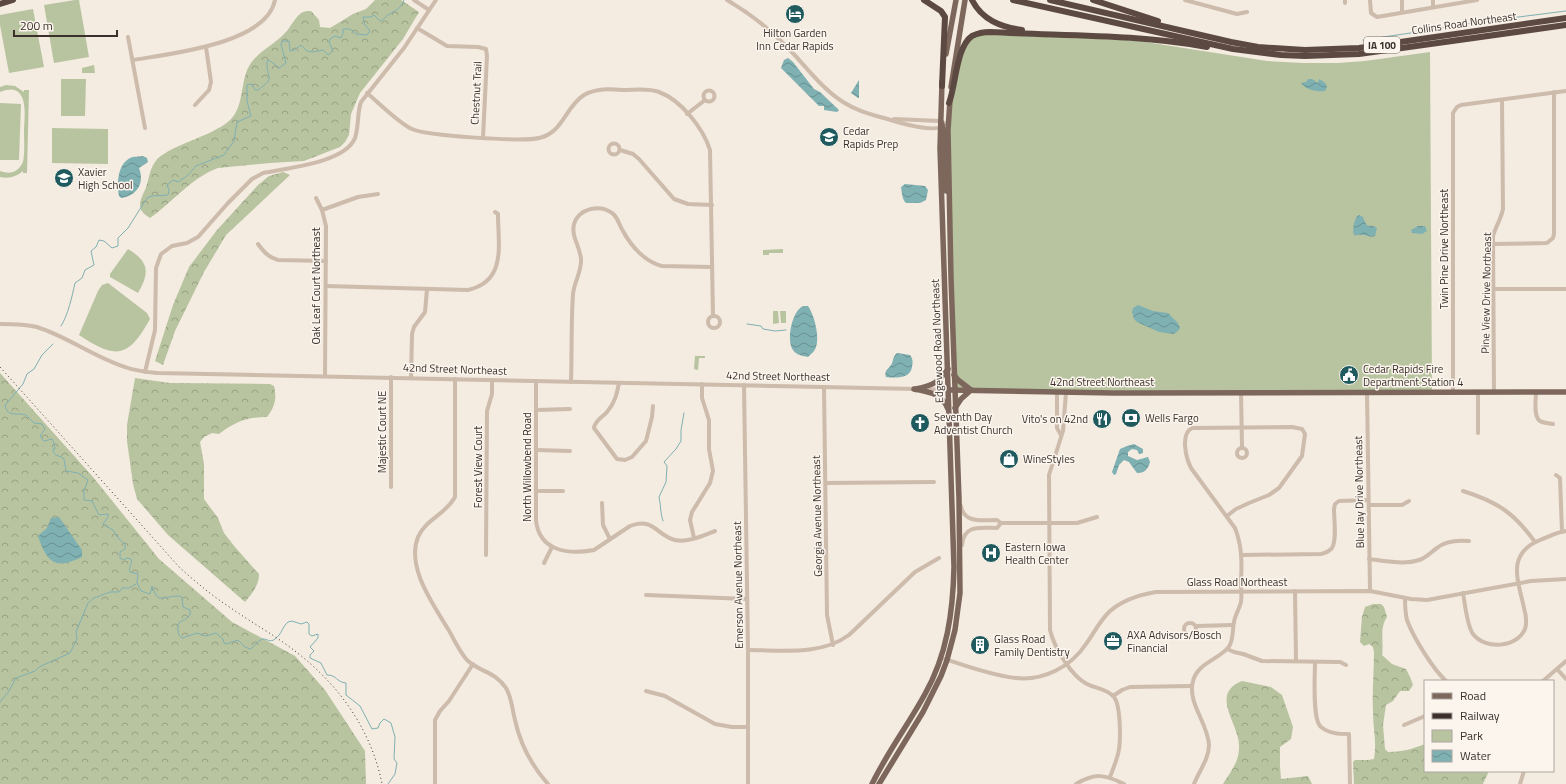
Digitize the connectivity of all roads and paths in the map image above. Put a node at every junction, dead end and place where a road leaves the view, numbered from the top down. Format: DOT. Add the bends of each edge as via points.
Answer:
graph roads {
  1 [pos="13,0"];
  2 [pos="275,0"];
  3 [pos="414,0"];
  4 [pos="436,0"];
  5 [pos="727,0"];
  6 [pos="924,0"];
  7 [pos="956,0"];
  8 [pos="965,0"];
  9 [pos="972,0"];
  10 [pos="1013,0"];
  11 [pos="1050,0"];
  12 [pos="1093,0"];
  13 [pos="1186,0"];
  14 [pos="1370,0"];
  15 [pos="1402,0"];
  16 [pos="1433,0"];
  17 [pos="1474,0"];
  18 [pos="0,4"];
  19 [pos="1433,7"];
  20 [pos="429,10"];
  21 [pos="1247,12"];
  22 [pos="1402,12"];
  23 [pos="1566,18"];
  24 [pos="1566,25"];
  25 [pos="417,28"];
  26 [pos="1198,34"];
  27 [pos="1087,36"];
  28 [pos="128,37"];
  29 [pos="206,47"];
  30 [pos="1305,56"];
  31 [pos="132,60"];
  32 [pos="942,86"];
  33 [pos="1566,90"];
  34 [pos="1554,92"];
  35 [pos="367,93"];
  36 [pos="705,100"];
  37 [pos="1502,100"];
  38 [pos="949,103"];
  39 [pos="195,105"];
  40 [pos="687,114"];
  41 [pos="891,120"];
  42 [pos="940,121"];
  43 [pos="944,127"];
  44 [pos="145,128"];
  45 [pos="483,138"];
  46 [pos="620,150"];
  47 [pos="378,194"];
  48 [pos="316,198"];
  49 [pos="712,205"];
  50 [pos="322,210"];
  51 [pos="495,212"];
  52 [pos="258,244"];
  53 [pos="1494,244"];
  54 [pos="326,260"];
  55 [pos="712,267"];
  56 [pos="326,286"];
  57 [pos="427,289"];
  58 [pos="1494,289"];
  59 [pos="1566,289"];
  60 [pos="713,316"];
  61 [pos="0,324"];
  62 [pos="948,369"];
  63 [pos="145,372"];
  64 [pos="954,375"];
  65 [pos="326,376"];
  66 [pos="391,377"];
  67 [pos="411,378"];
  68 [pos="455,379"];
  69 [pos="492,381"];
  70 [pos="536,382"];
  71 [pos="571,382"];
  72 [pos="619,382"];
  73 [pos="702,384"];
  74 [pos="744,385"];
  75 [pos="824,387"];
  76 [pos="914,389"];
  77 [pos="951,390"];
  78 [pos="971,390"];
  79 [pos="1057,392"];
  80 [pos="1066,392"];
  81 [pos="1241,392"];
  82 [pos="1367,392"];
  83 [pos="1452,392"];
  84 [pos="1478,392"];
  85 [pos="1494,392"];
  86 [pos="1536,392"];
  87 [pos="1566,392"];
  88 [pos="653,406"];
  89 [pos="955,408"];
  90 [pos="570,409"];
  91 [pos="536,410"];
  92 [pos="949,412"];
  93 [pos="1553,424"];
  94 [pos="1242,428"];
  95 [pos="1478,433"];
  96 [pos="1061,434"];
  97 [pos="1242,447"];
  98 [pos="536,450"];
  99 [pos="570,451"];
  100 [pos="1556,475"];
  101 [pos="934,482"];
  102 [pos="826,484"];
  103 [pos="391,487"];
  104 [pos="536,491"];
  105 [pos="563,491"];
  106 [pos="1463,491"];
  107 [pos="959,498"];
  108 [pos="1368,500"];
  109 [pos="1409,501"];
  110 [pos="602,503"];
  111 [pos="1368,505"];
  112 [pos="1226,516"];
  113 [pos="1097,517"];
  114 [pos="1001,523"];
  115 [pos="1049,524"];
  116 [pos="715,531"];
  117 [pos="1564,532"];
  118 [pos="694,538"];
  119 [pos="610,540"];
  120 [pos="1469,541"];
  121 [pos="1535,542"];
  122 [pos="552,548"];
  123 [pos="961,553"];
  124 [pos="486,555"];
  125 [pos="1242,555"];
  126 [pos="939,558"];
  127 [pos="1369,559"];
  128 [pos="544,564"];
  129 [pos="1566,580"];
  130 [pos="1519,583"];
  131 [pos="1241,591"];
  132 [pos="1295,591"];
  133 [pos="1370,591"];
  134 [pos="1463,593"];
  135 [pos="646,595"];
  136 [pos="1405,598"];
  137 [pos="747,600"];
  138 [pos="1233,625"];
  139 [pos="1196,626"];
  140 [pos="833,645"];
  141 [pos="1227,649"];
  142 [pos="748,650"];
  143 [pos="941,658"];
  144 [pos="947,660"];
  145 [pos="1296,661"];
  146 [pos="1566,661"];
  147 [pos="1315,662"];
  148 [pos="473,664"];
  149 [pos="1068,664"];
  150 [pos="1346,665"];
  151 [pos="1557,669"];
  152 [pos="1566,679"];
  153 [pos="1445,680"];
  154 [pos="1545,680"];
  155 [pos="1192,686"];
  156 [pos="646,691"];
  157 [pos="1113,696"];
  158 [pos="1424,716"];
  159 [pos="1404,725"];
  160 [pos="748,727"];
  161 [pos="902,732"];
  162 [pos="900,749"];
  163 [pos="1524,772"];
  164 [pos="1110,777"];
  165 [pos="546,783"];
  166 [pos="435,784"];
  167 [pos="748,784"];
  168 [pos="872,784"];
  169 [pos="879,784"];
  170 [pos="1076,784"];
  171 [pos="1124,784"];
  172 [pos="1194,784"];
  173 [pos="1350,784"];
  174 [pos="1520,784"];
  1 -- 18 [label="highway"];
  2 -- 29 [label="street" via="271,11 258,24 230,39"];
  3 -- 20 [label="street"];
  4 -- 20 [label="street"];
  5 -- 41 [label="street" via="767,27 825,88 844,102 868,114"];
  6 -- 32 [label="highway" via="941,11 945,17"];
  7 -- 32 [label="main road, Edgewood Road Northeast"];
  8 -- 38 [label="main road, Edgewood Road Northeast"];
  9 -- 27 [label="highway" via="982,14 1003,26"];
  10 -- 30 [label="highway, Collins Road Northeast / IA 100" via="1210,44 1258,53"];
  11 -- 26 [label="highway, IA 100"];
  12 -- 26 [label="highway"];
  13 -- 21 [label="street" via="1237,14"];
  14 -- 22 [label="street" via="1371,13 1374,16"];
  15 -- 22 [label="street"];
  16 -- 19 [label="street"];
  17 -- 19 [label="street"];
  19 -- 22 [label="street"];
  20 -- 25 [label="street"];
  23 -- 26 [label="highway, Collins Road Northeast / IA 100" via="1387,45 1323,50 1258,46"];
  24 -- 30 [label="highway, Collins Road Northeast / IA 100" via="1359,54"];
  25 -- 35 [label="street"];
  25 -- 45 [label="street, Chestnut Trail" via="447,46 478,47 486,50"];
  27 -- 30 [label="highway" via="1182,43 1255,55"];
  27 -- 38 [label="highway" via="982,32 973,36 959,56 954,91"];
  28 -- 31 [label="street"];
  29 -- 31 [label="street"];
  29 -- 39 [label="street" via="211,82 209,90"];
  31 -- 44 [label="street"];
  32 -- 42 [label="main road, Edgewood Road Northeast"];
  33 -- 34 [label="street"];
  34 -- 37 [label="street"];
  34 -- 53 [label="street" via="1553,238 1547,243"];
  35 -- 45 [label="street" via="412,129"];
  35 -- 63 [label="street" via="359,106 355,137 346,149 313,164 257,176 228,203 198,237 187,243 172,246 161,254 156,268 155,330"];
  36 -- 40 [label="street"];
  37 -- 53 [label="street, Pine View Drive Northeast" via="1503,209 1495,229"];
  37 -- 83 [label="street, Twin Pine Drive Northeast" via="1457,107 1453,113"];
  38 -- 43 [label="main road, Edgewood Road Northeast"];
  40 -- 45 [label="street" via="672,98 658,92 595,90 577,100 561,124 547,136 526,139"];
  40 -- 49 [label="street" via="703,133 710,150"];
  41 -- 42 [label="street"];
  41 -- 43 [label="street" via="906,124"];
  42 -- 43 [label="main road, Edgewood Road Northeast"];
  43 -- 62 [label="main road, Edgewood Road Northeast"];
  43 -- 64 [label="main road, Edgewood Road Northeast" via="950,207"];
  46 -- 49 [label="street" via="640,159 674,199 688,204"];
  47 -- 50 [label="street" via="358,197"];
  48 -- 50 [label="street, Oak Leaf Court Northeast"];
  49 -- 55 [label="street"];
  50 -- 54 [label="street, Oak Leaf Court Northeast" via="326,226"];
  51 -- 57 [label="street" via="498,214 498,258 490,279 477,288 468,290"];
  52 -- 54 [label="street" via="270,258 278,260"];
  53 -- 58 [label="street, Pine View Drive Northeast"];
  54 -- 56 [label="street, Oak Leaf Court Northeast"];
  55 -- 60 [label="street"];
  55 -- 71 [label="street" via="654,264 629,241 612,213 596,208 584,211 575,222 573,233 581,258 573,294"];
  56 -- 57 [label="street"];
  56 -- 65 [label="street, Oak Leaf Court Northeast"];
  57 -- 67 [label="street" via="424,312 412,334"];
  58 -- 59 [label="street"];
  58 -- 85 [label="street, Pine View Drive Northeast"];
  61 -- 63 [label="street, 42nd Street Northeast" via="36,327 117,364"];
  62 -- 76 [label="main road" via="937,382"];
  62 -- 77 [label="main road, Edgewood Road Northeast"];
  63 -- 65 [label="street, 42nd Street Northeast"];
  64 -- 77 [label="main road, Edgewood Road Northeast"];
  64 -- 78 [label="main road"];
  65 -- 66 [label="street, 42nd Street Northeast"];
  66 -- 67 [label="street, 42nd Street Northeast"];
  66 -- 103 [label="street, Majestic Court NE"];
  67 -- 68 [label="street, 42nd Street Northeast"];
  68 -- 69 [label="street, 42nd Street Northeast"];
  68 -- 148 [label="street" via="455,497 422,531 416,545 415,559 430,600 464,655"];
  69 -- 70 [label="street, 42nd Street Northeast"];
  69 -- 124 [label="street, Forest View Court" via="492,394 487,411"];
  70 -- 71 [label="street, 42nd Street Northeast"];
  70 -- 91 [label="street, North Willowbend Road"];
  71 -- 72 [label="street, 42nd Street Northeast"];
  72 -- 73 [label="street, 42nd Street Northeast"];
  72 -- 88 [label="street" via="614,402 608,412 596,422 594,428 616,459 625,460 632,457 646,441"];
  73 -- 74 [label="street, 42nd Street Northeast"];
  73 -- 118 [label="street" via="713,471 710,483 692,512 690,520"];
  74 -- 75 [label="street, 42nd Street Northeast"];
  74 -- 137 [label="street, Emerson Avenue Northeast"];
  75 -- 76 [label="street, 42nd Street Northeast"];
  75 -- 102 [label="street, Georgia Avenue Northeast"];
  76 -- 77 [label="street, 42nd Street Northeast"];
  76 -- 92 [label="main road" via="935,394 945,402"];
  77 -- 78 [label="main road, 42nd Street Northeast"];
  77 -- 89 [label="main road, Edgewood Road Northeast"];
  77 -- 92 [label="main road, Edgewood Road Northeast"];
  78 -- 79 [label="main road, 42nd Street Northeast"];
  78 -- 89 [label="main road"];
  79 -- 80 [label="main road, 42nd Street Northeast"];
  79 -- 96 [label="street" via="1057,428"];
  80 -- 81 [label="main road, 42nd Street Northeast"];
  80 -- 96 [label="street" via="1065,424"];
  81 -- 82 [label="main road, 42nd Street Northeast"];
  81 -- 94 [label="street"];
  82 -- 83 [label="main road, 42nd Street Northeast"];
  82 -- 108 [label="street, Blue Jay Drive Northeast"];
  83 -- 84 [label="main road, 42nd Street Northeast"];
  84 -- 85 [label="main road, 42nd Street Northeast"];
  84 -- 95 [label="street"];
  85 -- 86 [label="main road, 42nd Street Northeast"];
  86 -- 87 [label="main road, 42nd Street Northeast"];
  86 -- 93 [label="street" via="1538,418"];
  89 -- 107 [label="main road, Edgewood Road Northeast"];
  90 -- 91 [label="street"];
  91 -- 98 [label="street, North Willowbend Road"];
  92 -- 143 [label="main road, Edgewood Road Northeast" via="954,590 949,628"];
  94 -- 97 [label="street"];
  94 -- 112 [label="street" via="1192,428 1188,430 1186,437 1188,462 1191,468"];
  94 -- 112 [label="street" via="1302,429 1305,434 1304,448 1302,456 1279,488"];
  96 -- 115 [label="street" via="1049,475"];
  98 -- 99 [label="street"];
  98 -- 104 [label="street, North Willowbend Road"];
  100 -- 117 [label="street" via="1560,478"];
  101 -- 102 [label="street"];
  102 -- 140 [label="street, Georgia Avenue Northeast" via="827,615"];
  104 -- 105 [label="street"];
  104 -- 122 [label="street, North Willowbend Road" via="536,528"];
  106 -- 121 [label="street" via="1502,507 1514,516"];
  107 -- 114 [label="street" via="962,510 970,519 997,520"];
  107 -- 123 [label="main road, Edgewood Road Northeast"];
  108 -- 111 [label="street, Blue Jay Drive Northeast"];
  108 -- 125 [label="street" via="1339,501 1335,504 1334,542 1328,552"];
  109 -- 111 [label="street" via="1402,505"];
  110 -- 119 [label="street" via="603,525"];
  111 -- 127 [label="street, Blue Jay Drive Northeast"];
  112 -- 125 [label="street" via="1235,528"];
  113 -- 115 [label="street" via="1077,523"];
  114 -- 115 [label="street"];
  114 -- 123 [label="street" via="997,528 977,528 966,533 962,539"];
  115 -- 149 [label="street" via="1050,630 1055,646"];
  116 -- 118 [label="street"];
  117 -- 121 [label="street"];
  118 -- 119 [label="street" via="675,540 649,524 642,523 630,526"];
  119 -- 122 [label="street" via="594,550"];
  120 -- 127 [label="street" via="1448,542 1427,556 1410,562"];
  121 -- 130 [label="street" via="1519,557"];
  122 -- 128 [label="street"];
  123 -- 144 [label="main road, Edgewood Road Northeast" via="958,612"];
  125 -- 131 [label="street"];
  126 -- 140 [label="street" via="915,572 849,635"];
  127 -- 133 [label="street, Blue Jay Drive Northeast"];
  129 -- 130 [label="street, Glass Road Northeast"];
  130 -- 134 [label="street, Glass Road Northeast"];
  130 -- 134 [label="street" via="1526,615 1525,629 1519,638 1509,643 1486,644 1473,634"];
  131 -- 132 [label="street, Glass Road Northeast"];
  131 -- 138 [label="street" via="1240,607"];
  131 -- 149 [label="street, Glass Road Northeast" via="1156,592 1135,596 1108,613 1081,651"];
  132 -- 133 [label="street, Glass Road Northeast"];
  132 -- 145 [label="street"];
  133 -- 136 [label="street, Glass Road Northeast"];
  134 -- 136 [label="street, Glass Road Northeast" via="1427,600"];
  135 -- 137 [label="street"];
  136 -- 153 [label="street" via="1406,614 1412,630 1434,668"];
  137 -- 142 [label="street, Emerson Avenue Northeast"];
  138 -- 139 [label="street"];
  138 -- 141 [label="street" via="1232,641"];
  140 -- 142 [label="street" via="817,650"];
  141 -- 145 [label="street" via="1262,662"];
  141 -- 155 [label="street" via="1196,672"];
  142 -- 160 [label="street, Emerson Avenue Northeast"];
  143 -- 144 [label="street, Glass Road Northeast"];
  143 -- 161 [label="main road, Edgewood Road Northeast" via="926,693"];
  144 -- 149 [label="street, Glass Road Northeast" via="1017,678 1041,676"];
  144 -- 162 [label="main road, Edgewood Road Northeast" via="932,696"];
  145 -- 147 [label="street"];
  146 -- 151 [label="street"];
  147 -- 150 [label="street" via="1340,662"];
  147 -- 173 [label="street" via="1316,717 1321,727 1334,733 1349,734"];
  148 -- 165 [label="street" via="494,675 506,689 519,736"];
  148 -- 166 [label="street" via="435,720"];
  149 -- 157 [label="street" via="1082,682"];
  151 -- 152 [label="street"];
  151 -- 154 [label="street"];
  155 -- 157 [label="street" via="1130,687"];
  155 -- 172 [label="street" via="1193,699 1209,745 1208,754"];
  156 -- 160 [label="street" via="665,696 715,724"];
  157 -- 164 [label="street" via="1118,707 1119,742"];
  158 -- 159 [label="street"];
  160 -- 167 [label="street, Emerson Avenue Northeast"];
  161 -- 162 [label="main road"];
  161 -- 168 [label="main road, Edgewood Road Northeast"];
  162 -- 169 [label="main road, Edgewood Road Northeast"];
  163 -- 174 [label="street"];
  164 -- 170 [label="street" via="1097,776"];
  164 -- 171 [label="street"];
}
